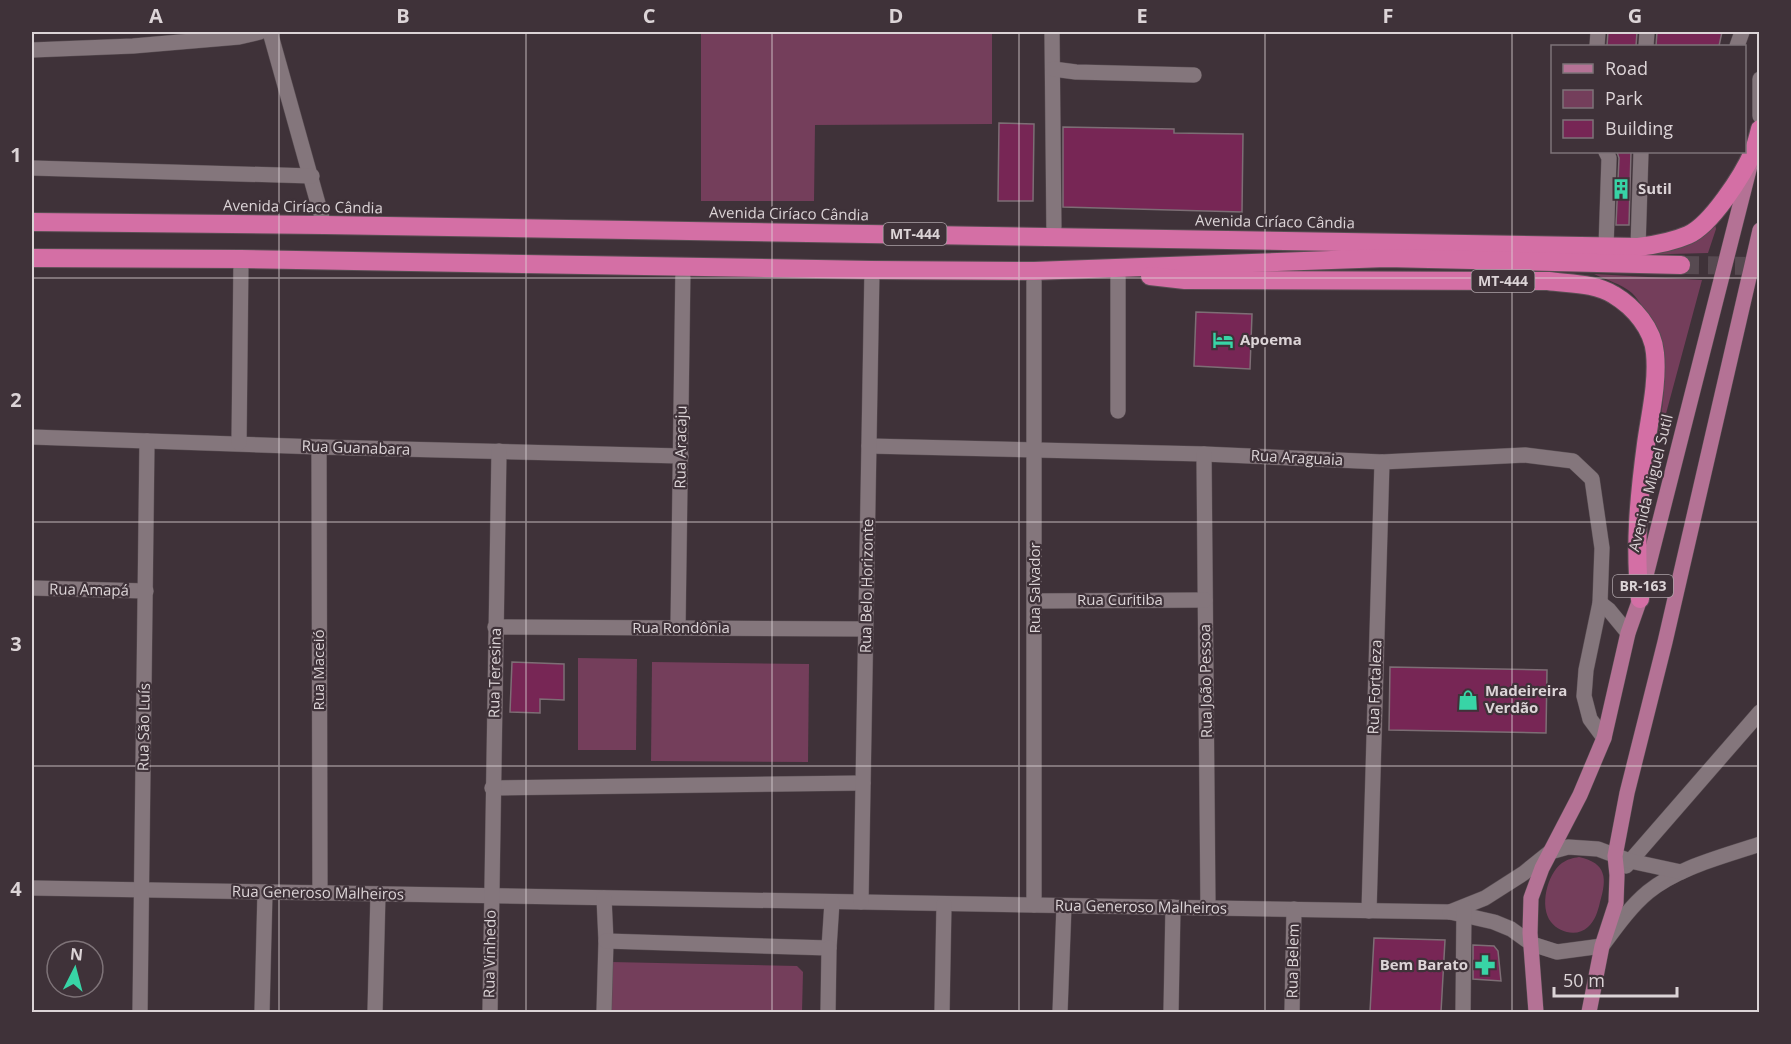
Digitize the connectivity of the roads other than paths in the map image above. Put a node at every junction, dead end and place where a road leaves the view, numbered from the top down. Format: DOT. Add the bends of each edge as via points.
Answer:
graph roads {
  1 [pos="260,32"];
  2 [pos="270,32"];
  3 [pos="1052,32"];
  4 [pos="32,50"];
  5 [pos="1053,69"];
  6 [pos="1194,75"];
  7 [pos="1760,79"];
  8 [pos="1760,116"];
  9 [pos="1760,129"];
  10 [pos="1754,151"];
  11 [pos="1606,153"];
  12 [pos="1641,153"];
  13 [pos="32,168"];
  14 [pos="312,176"];
  15 [pos="32,222"];
  16 [pos="324,225"];
  17 [pos="1760,230"];
  18 [pos="1054,236"];
  19 [pos="1638,246"];
  20 [pos="1606,247"];
  21 [pos="32,258"];
  22 [pos="241,259"];
  23 [pos="1681,265"];
  24 [pos="683,266"];
  25 [pos="1071,269"];
  26 [pos="872,270"];
  27 [pos="1034,271"];
  28 [pos="1118,274"];
  29 [pos="1118,411"];
  30 [pos="32,437"];
  31 [pos="147,441"];
  32 [pos="239,443"];
  33 [pos="869,446"];
  34 [pos="319,447"];
  35 [pos="499,451"];
  36 [pos="1034,451"];
  37 [pos="1204,454"];
  38 [pos="681,456"];
  39 [pos="1382,462"];
  40 [pos="32,588"];
  41 [pos="146,591"];
  42 [pos="1640,599"];
  43 [pos="1205,600"];
  44 [pos="1035,601"];
  45 [pos="1600,603"];
  46 [pos="495,627"];
  47 [pos="678,628"];
  48 [pos="866,629"];
  49 [pos="1628,633"];
  50 [pos="1760,712"];
  51 [pos="1604,738"];
  52 [pos="863,783"];
  53 [pos="492,788"];
  54 [pos="1760,844"];
  55 [pos="1550,852"];
  56 [pos="1623,858"];
  57 [pos="1681,872"];
  58 [pos="32,888"];
  59 [pos="142,890"];
  60 [pos="265,892"];
  61 [pos="320,893"];
  62 [pos="378,894"];
  63 [pos="491,896"];
  64 [pos="604,898"];
  65 [pos="832,902"];
  66 [pos="861,902"];
  67 [pos="944,904"];
  68 [pos="1034,905"];
  69 [pos="1064,906"];
  70 [pos="1173,907"];
  71 [pos="1208,908"];
  72 [pos="1294,909"];
  73 [pos="1369,911"];
  74 [pos="1460,911"];
  75 [pos="606,941"];
  76 [pos="1532,944"];
  77 [pos="1602,946"];
  78 [pos="829,948"];
  79 [pos="140,1012"];
  80 [pos="262,1012"];
  81 [pos="375,1012"];
  82 [pos="490,1012"];
  83 [pos="604,1012"];
  84 [pos="828,1012"];
  85 [pos="942,1012"];
  86 [pos="1060,1012"];
  87 [pos="1171,1012"];
  88 [pos="1292,1012"];
  89 [pos="1463,1012"];
  90 [pos="1536,1012"];
  91 [pos="1589,1012"];
  1 -- 4 [label="street" via="133,46"];
  2 -- 14 [label="street"];
  3 -- 5 [label="street"];
  5 -- 6 [label="street"];
  5 -- 18 [label="street"];
  7 -- 8 [label="street"];
  9 -- 10 [label="highway, Avenida Miguel Sutil / BR-163"];
  10 -- 19 [label="highway, Avenida Ciríaco Cândia / MT-444" via="1704,225 1662,244"];
  10 -- 42 [label="main road, Avenida Miguel Sutil / BR-163"];
  11 -- 20 [label="street"];
  12 -- 19 [label="street"];
  13 -- 14 [label="street"];
  14 -- 16 [label="street"];
  15 -- 16 [label="highway, Avenida Ciríaco Cândia / MT-444"];
  16 -- 18 [label="highway, Avenida Ciríaco Cândia / MT-444"];
  17 -- 56 [label="main road, BR-163" via="1627,793"];
  18 -- 20 [label="highway, Avenida Ciríaco Cândia / MT-444"];
  19 -- 20 [label="highway, Avenida Ciríaco Cândia / MT-444"];
  21 -- 22 [label="highway, MT-444"];
  22 -- 24 [label="highway, MT-444"];
  22 -- 32 [label="street"];
  23 -- 25 [label="highway" via="1386,258"];
  24 -- 26 [label="highway, MT-444"];
  24 -- 38 [label="street, Rua Aracaju"];
  25 -- 27 [label="highway, MT-444"];
  25 -- 28 [label="highway, MT-444"];
  26 -- 27 [label="highway, MT-444"];
  26 -- 33 [label="street, Rua Belo Horizonte"];
  27 -- 36 [label="street, Rua Salvador"];
  28 -- 29 [label="street"];
  28 -- 42 [label="highway, MT-444" via="1185,280 1548,281 1597,286 1614,295 1640,318 1655,353 1637,530"];
  30 -- 31 [label="street, Rua Guanabara"];
  31 -- 32 [label="street, Rua Guanabara"];
  31 -- 41 [label="street, Rua São Luís"];
  32 -- 34 [label="street, Rua Guanabara"];
  33 -- 36 [label="street, Rua Araguaia"];
  33 -- 48 [label="street, Rua Belo Horizonte"];
  34 -- 35 [label="street, Rua Guanabara"];
  34 -- 61 [label="street, Rua Maceió"];
  35 -- 38 [label="street, Rua Guanabara"];
  35 -- 46 [label="street, Rua Teresina"];
  36 -- 37 [label="street, Rua Araguaia"];
  36 -- 44 [label="street, Rua Salvador"];
  37 -- 39 [label="street, Rua Araguaia"];
  37 -- 43 [label="street, Rua João Pessoa"];
  38 -- 47 [label="street, Rua Aracaju"];
  39 -- 45 [label="street, Rua Araguaia" via="1525,455 1573,461 1592,479 1602,548"];
  39 -- 73 [label="street, Rua Fortaleza"];
  40 -- 41 [label="street, Rua Amapá"];
  41 -- 59 [label="street, Rua São Luís"];
  42 -- 49 [label="main road, Avenida Miguel Sutil / BR-163"];
  43 -- 44 [label="street, Rua Curitiba"];
  43 -- 71 [label="street, Rua João Pessoa"];
  44 -- 68 [label="street, Rua Salvador"];
  45 -- 49 [label="street"];
  45 -- 51 [label="street, Rua Araguaia" via="1584,696 1590,719"];
  46 -- 47 [label="street, Rua Rondônia"];
  46 -- 53 [label="street, Rua Teresina"];
  47 -- 48 [label="street, Rua Rondônia"];
  48 -- 52 [label="street, Rua Belo Horizonte"];
  49 -- 51 [label="main road, Avenida Miguel Sutil / BR-163"];
  50 -- 56 [label="street"];
  51 -- 55 [label="main road, Avenida Miguel Sutil / BR-163"];
  52 -- 53 [label="street"];
  52 -- 66 [label="street, Rua Belo Horizonte"];
  53 -- 63 [label="street, Rua Teresina"];
  54 -- 57 [label="street"];
  55 -- 56 [label="street" via="1583,847"];
  55 -- 74 [label="street"];
  55 -- 76 [label="main road, Avenida Miguel Sutil / BR-163" via="1531,898"];
  56 -- 57 [label="street"];
  56 -- 77 [label="main road, BR-163" via="1617,875 1616,903"];
  57 -- 77 [label="street" via="1639,901"];
  58 -- 59 [label="street, Rua Generoso Malheiros"];
  59 -- 60 [label="street, Rua Generoso Malheiros"];
  59 -- 79 [label="street, Rua São Luís"];
  60 -- 61 [label="street, Rua Generoso Malheiros"];
  60 -- 80 [label="street"];
  61 -- 62 [label="street, Rua Generoso Malheiros"];
  62 -- 63 [label="street, Rua Generoso Malheiros"];
  62 -- 81 [label="street"];
  63 -- 64 [label="street, Rua Generoso Malheiros"];
  63 -- 82 [label="street, Rua Vinhedo"];
  64 -- 65 [label="street, Rua Generoso Malheiros"];
  64 -- 75 [label="street"];
  65 -- 66 [label="street, Rua Generoso Malheiros"];
  65 -- 78 [label="street"];
  66 -- 67 [label="street, Rua Generoso Malheiros"];
  67 -- 68 [label="street, Rua Generoso Malheiros"];
  67 -- 85 [label="street"];
  68 -- 69 [label="street, Rua Generoso Malheiros"];
  69 -- 70 [label="street, Rua Generoso Malheiros"];
  69 -- 86 [label="street"];
  70 -- 71 [label="street, Rua Generoso Malheiros"];
  70 -- 87 [label="street"];
  71 -- 72 [label="street, Rua Generoso Malheiros"];
  72 -- 73 [label="street, Rua Generoso Malheiros"];
  72 -- 88 [label="street, Rua Belem"];
  73 -- 74 [label="street, Rua Generoso Malheiros"];
  74 -- 76 [label="street" via="1511,929"];
  74 -- 89 [label="street"];
  75 -- 78 [label="street"];
  75 -- 83 [label="street"];
  76 -- 77 [label="street" via="1557,952"];
  76 -- 90 [label="main road, Avenida Miguel Sutil / BR-163"];
  77 -- 91 [label="main road, BR-163"];
  78 -- 84 [label="street"];
}
